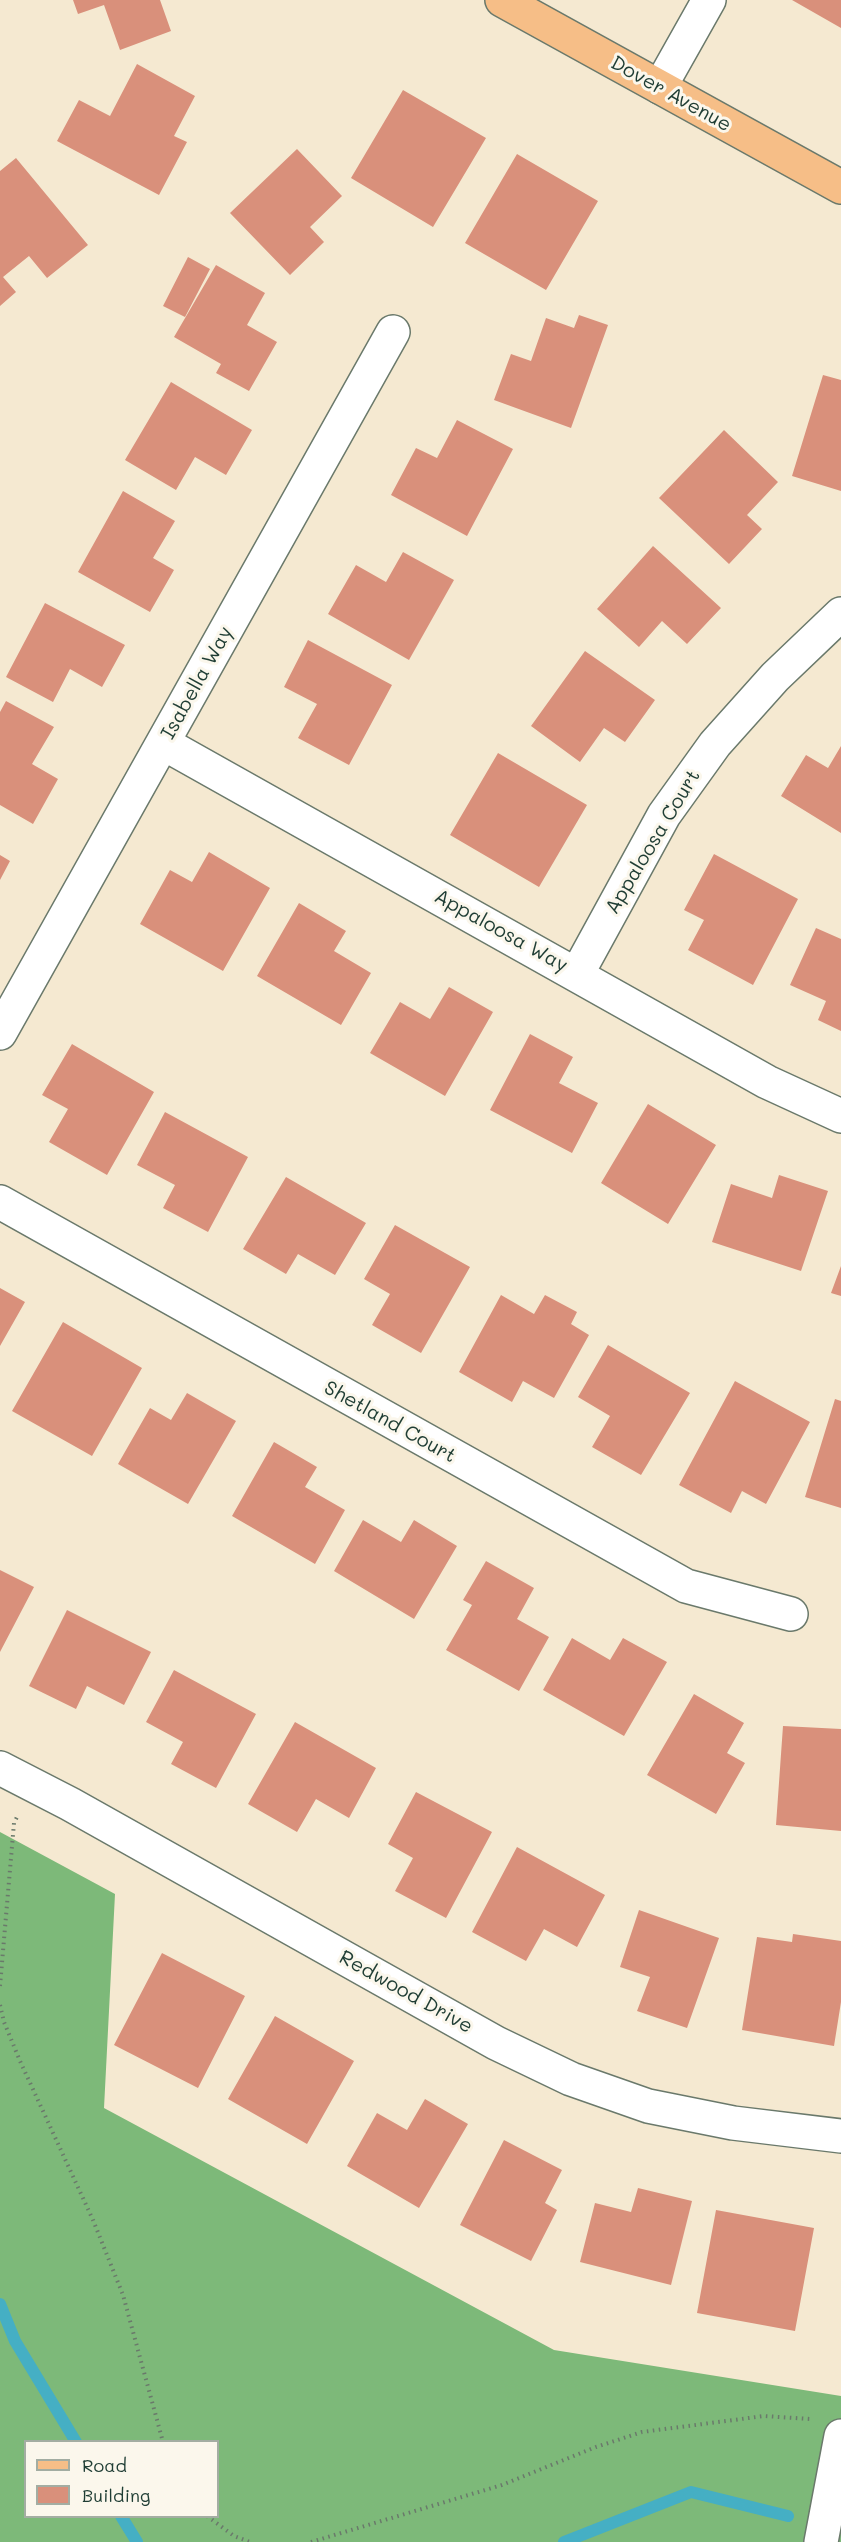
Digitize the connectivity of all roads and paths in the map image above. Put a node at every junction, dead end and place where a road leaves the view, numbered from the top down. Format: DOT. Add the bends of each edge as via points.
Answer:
graph roads {
  1 [pos="502,0"];
  2 [pos="709,0"];
  3 [pos="660,87"];
  4 [pos="841,187"];
  5 [pos="393,332"];
  6 [pos="841,614"];
  7 [pos="163,743"];
  8 [pos="577,974"];
  9 [pos="0,1033"];
  10 [pos="841,1116"];
  11 [pos="0,1202"];
  12 [pos="791,1614"];
  13 [pos="0,1768"];
  14 [pos="34,1785"];
  15 [pos="0,1986"];
  16 [pos="0,2005"];
  17 [pos="841,2136"];
  18 [pos="812,2420"];
  19 [pos="841,2436"];
  20 [pos="162,2440"];
  21 [pos="208,2518"];
  22 [pos="250,2542"];
  23 [pos="311,2542"];
  24 [pos="821,2542"];
  1 -- 3 [label="main road, Dover Avenue"];
  2 -- 3 [label="street"];
  3 -- 4 [label="main road, Dover Avenue"];
  5 -- 7 [label="street, Isabella Way"];
  6 -- 8 [label="street, Appaloosa Court" via="775,677 715,744 664,815"];
  7 -- 8 [label="street, Appaloosa Way"];
  7 -- 9 [label="street, Isabella Way"];
  8 -- 10 [label="street, Appaloosa Way" via="767,1082"];
  11 -- 12 [label="street, Shetland Court" via="686,1586"];
  13 -- 14 [label="street, Redwood Drive"];
  14 -- 15 [label="path" via="14,1823"];
  14 -- 17 [label="street, Redwood Drive" via="496,2043 571,2079 648,2106"];
  16 -- 20 [label="path" via="20,2061 123,2295"];
  18 -- 23 [label="path" via="764,2416 642,2432 502,2485"];
  19 -- 24 [label="street"];
  21 -- 22 [label="path"];
}
